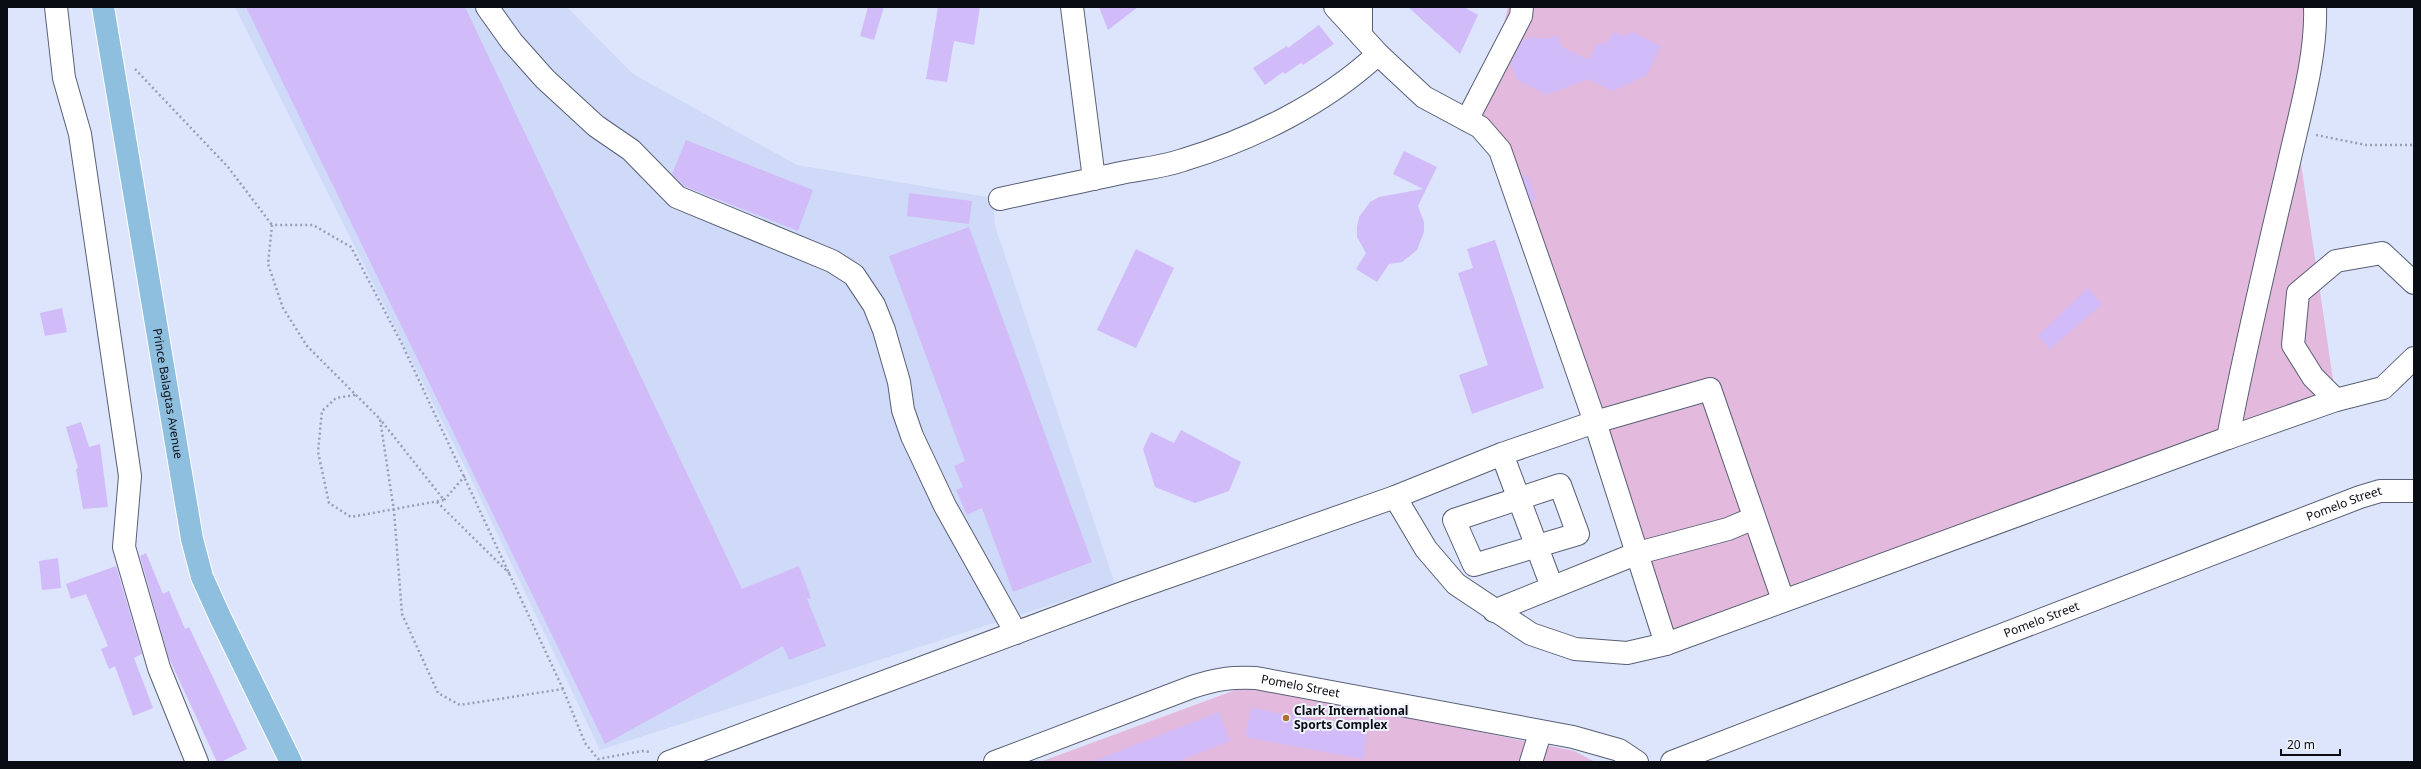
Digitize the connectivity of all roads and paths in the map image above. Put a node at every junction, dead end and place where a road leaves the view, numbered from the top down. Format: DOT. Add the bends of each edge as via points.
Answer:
graph roads {
  1 [pos="56,7"];
  2 [pos="103,7"];
  3 [pos="487,7"];
  4 [pos="1072,7"];
  5 [pos="1335,7"];
  6 [pos="1361,7"];
  7 [pos="1522,7"];
  8 [pos="2315,7"];
  9 [pos="1360,35"];
  10 [pos="1378,54"];
  11 [pos="130,64"];
  12 [pos="1467,120"];
  13 [pos="2296,130"];
  14 [pos="2414,145"];
  15 [pos="1094,179"];
  16 [pos="1000,198"];
  17 [pos="272,225"];
  18 [pos="2414,283"];
  19 [pos="2414,358"];
  20 [pos="355,395"];
  21 [pos="2336,400"];
  22 [pos="380,418"];
  23 [pos="1595,422"];
  24 [pos="2228,438"];
  25 [pos="1502,454"];
  26 [pos="465,476"];
  27 [pos="2414,491"];
  28 [pos="1394,497"];
  29 [pos="444,500"];
  30 [pos="1519,500"];
  31 [pos="437,502"];
  32 [pos="394,511"];
  33 [pos="1754,518"];
  34 [pos="1537,548"];
  35 [pos="1638,553"];
  36 [pos="511,576"];
  37 [pos="1552,587"];
  38 [pos="1783,600"];
  39 [pos="1494,611"];
  40 [pos="1016,633"];
  41 [pos="1666,644"];
  42 [pos="563,689"];
  43 [pos="1540,733"];
  44 [pos="678,759"];
  45 [pos="197,762"];
  46 [pos="291,762"];
  47 [pos="995,762"];
  48 [pos="1531,762"];
  49 [pos="1637,762"];
  50 [pos="1672,762"];
  1 -- 45 [label="street" via="64,78 80,134 130,476 124,547 159,668"];
  2 -- 46 [label="main road, Prince Balagtas Avenue" via="192,539 202,576 221,619"];
  3 -- 40 [label="street" via="512,42 545,79 591,121 631,150 676,197 832,261 854,275 874,305 884,330 903,410 934,485"];
  4 -- 15 [label="street"];
  5 -- 9 [label="street"];
  6 -- 9 [label="street"];
  7 -- 12 [label="street" via="1522,16"];
  8 -- 13 [label="street" via="2316,33"];
  9 -- 10 [label="street"];
  10 -- 12 [label="street" via="1424,97"];
  10 -- 15 [label="street" via="1359,72 1333,90 1240,140 1182,161"];
  11 -- 17 [label="path" via="228,167"];
  12 -- 23 [label="street" via="1480,127 1500,150"];
  13 -- 14 [label="path" via="2366,145"];
  13 -- 24 [label="street"];
  15 -- 16 [label="street"];
  17 -- 20 [label="path" via="268,264 283,308 306,346"];
  17 -- 26 [label="path" via="313,225 351,247 402,344"];
  18 -- 21 [label="street" via="2382,253 2336,261 2298,293 2293,345 2313,377"];
  19 -- 21 [label="street" via="2383,388"];
  20 -- 22 [label="path"];
  20 -- 32 [label="path" via="336,398 322,411 318,452 329,503 351,517"];
  21 -- 24 [label="street"];
  22 -- 29 [label="path"];
  22 -- 32 [label="path"];
  23 -- 25 [label="street"];
  23 -- 33 [label="street" via="1710,389"];
  23 -- 35 [label="street"];
  24 -- 38 [label="street"];
  25 -- 28 [label="street"];
  25 -- 30 [label="street"];
  26 -- 29 [label="path"];
  26 -- 36 [label="path"];
  27 -- 50 [label="street, Pomelo Street" via="2380,491 2360,496"];
  28 -- 39 [label="street" via="1426,549 1456,584"];
  28 -- 40 [label="street"];
  29 -- 31 [label="path"];
  30 -- 34 [label="street"];
  30 -- 34 [label="street" via="1560,485 1578,534"];
  30 -- 34 [label="street" via="1454,520 1474,565"];
  31 -- 32 [label="path"];
  31 -- 36 [label="path"];
  32 -- 42 [label="path" via="402,614 438,693 460,705"];
  33 -- 35 [label="street" via="1728,529"];
  33 -- 38 [label="street"];
  34 -- 37 [label="street"];
  35 -- 37 [label="street"];
  35 -- 41 [label="street"];
  36 -- 42 [label="path"];
  37 -- 39 [label="street"];
  38 -- 41 [label="street"];
  39 -- 41 [label="street" via="1531,634 1575,649 1627,653"];
  40 -- 44 [label="street"];
  42 -- 44 [label="path" via="585,743 598,759 642,751"];
  43 -- 47 [label="street, Pomelo Street" via="1256,678 1223,677 1192,686"];
  43 -- 48 [label="street"];
  43 -- 49 [label="street, Pomelo Street" via="1620,750"];
}
